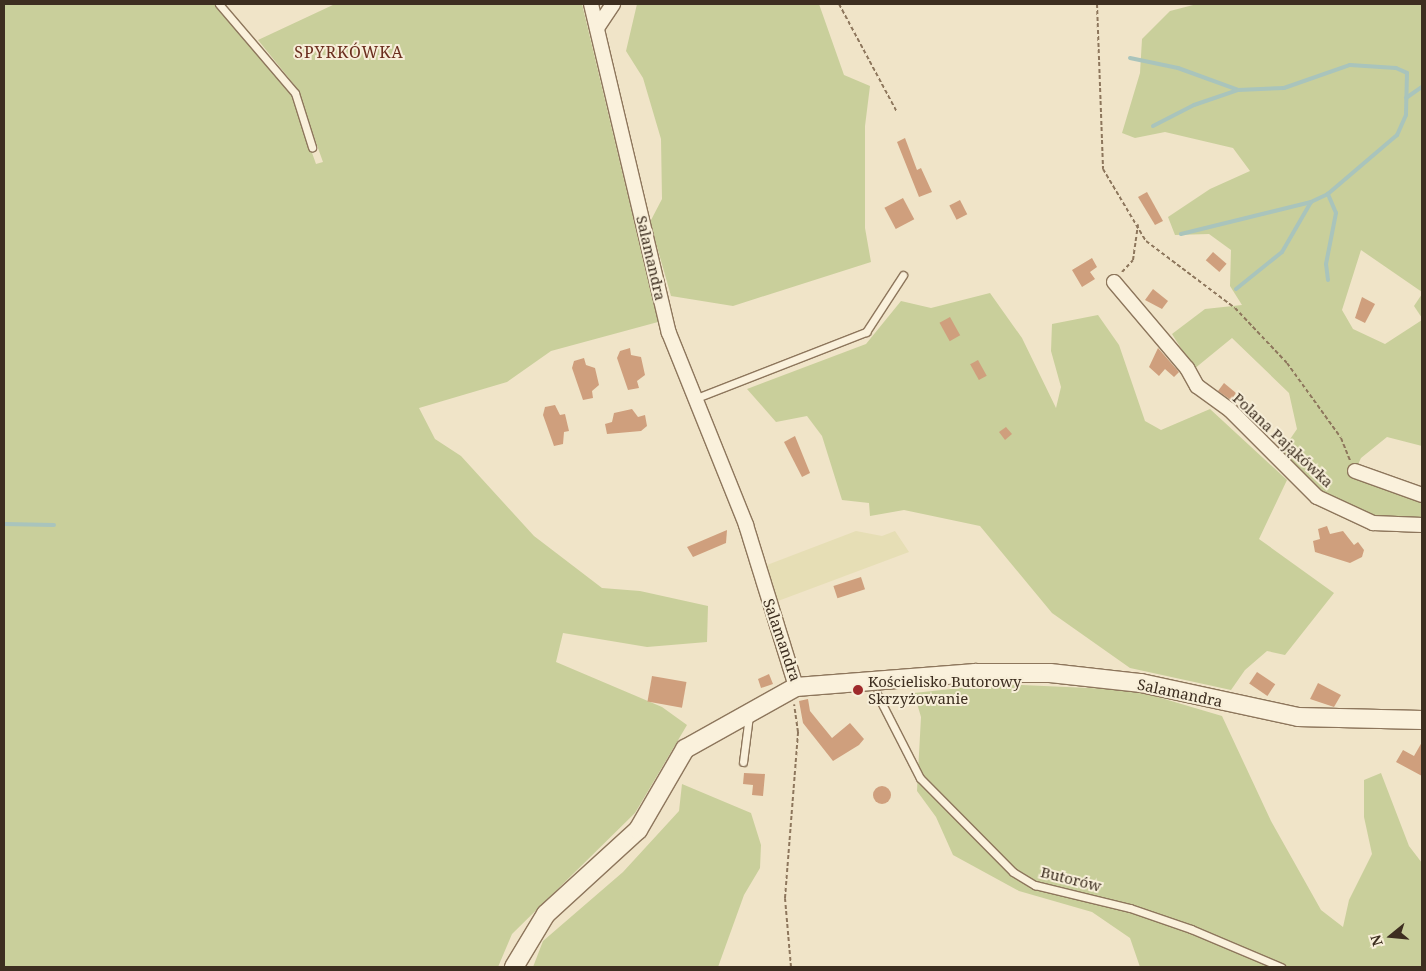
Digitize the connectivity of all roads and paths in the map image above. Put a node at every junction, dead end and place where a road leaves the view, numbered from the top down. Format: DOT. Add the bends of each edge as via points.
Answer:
graph roads {
  1 [pos="219,4"];
  2 [pos="591,4"];
  3 [pos="613,4"];
  4 [pos="839,4"];
  5 [pos="1097,4"];
  6 [pos="597,28"];
  7 [pos="897,112"];
  8 [pos="312,147"];
  9 [pos="1138,224"];
  10 [pos="903,275"];
  11 [pos="1114,282"];
  12 [pos="694,400"];
  13 [pos="1355,471"];
  14 [pos="1422,496"];
  15 [pos="1422,525"];
  16 [pos="793,689"];
  17 [pos="876,689"];
  18 [pos="749,713"];
  19 [pos="1422,720"];
  20 [pos="743,762"];
  21 [pos="514,967"];
  22 [pos="791,967"];
  23 [pos="1281,967"];
  1 -- 8 [label="lane" via="295,93"];
  2 -- 6 [label="street, Salamandra"];
  3 -- 6 [label="street"];
  4 -- 7 [label="path"];
  5 -- 9 [label="path" via="1102,168"];
  6 -- 12 [label="street, Salamandra" via="669,333"];
  9 -- 11 [label="path" via="1133,260"];
  9 -- 13 [label="path" via="1146,241 1235,308 1287,363 1341,438"];
  10 -- 12 [label="lane" via="866,332"];
  11 -- 15 [label="street, Polana Pająkówka" via="1187,368 1197,386 1230,410 1317,496 1373,522"];
  12 -- 16 [label="street, Salamandra" via="746,525"];
  13 -- 14 [label="street"];
  16 -- 17 [label="street, Salamandra"];
  16 -- 18 [label="street"];
  16 -- 22 [label="path" via="798,732 785,890"];
  17 -- 19 [label="street, Salamandra" via="1050,673 1141,684 1298,717"];
  17 -- 23 [label="lane, Butorów" via="920,778 1013,872 1036,885 1130,908 1182,926"];
  18 -- 20 [label="lane"];
  18 -- 21 [label="street" via="685,749 638,830 546,914"];
}
